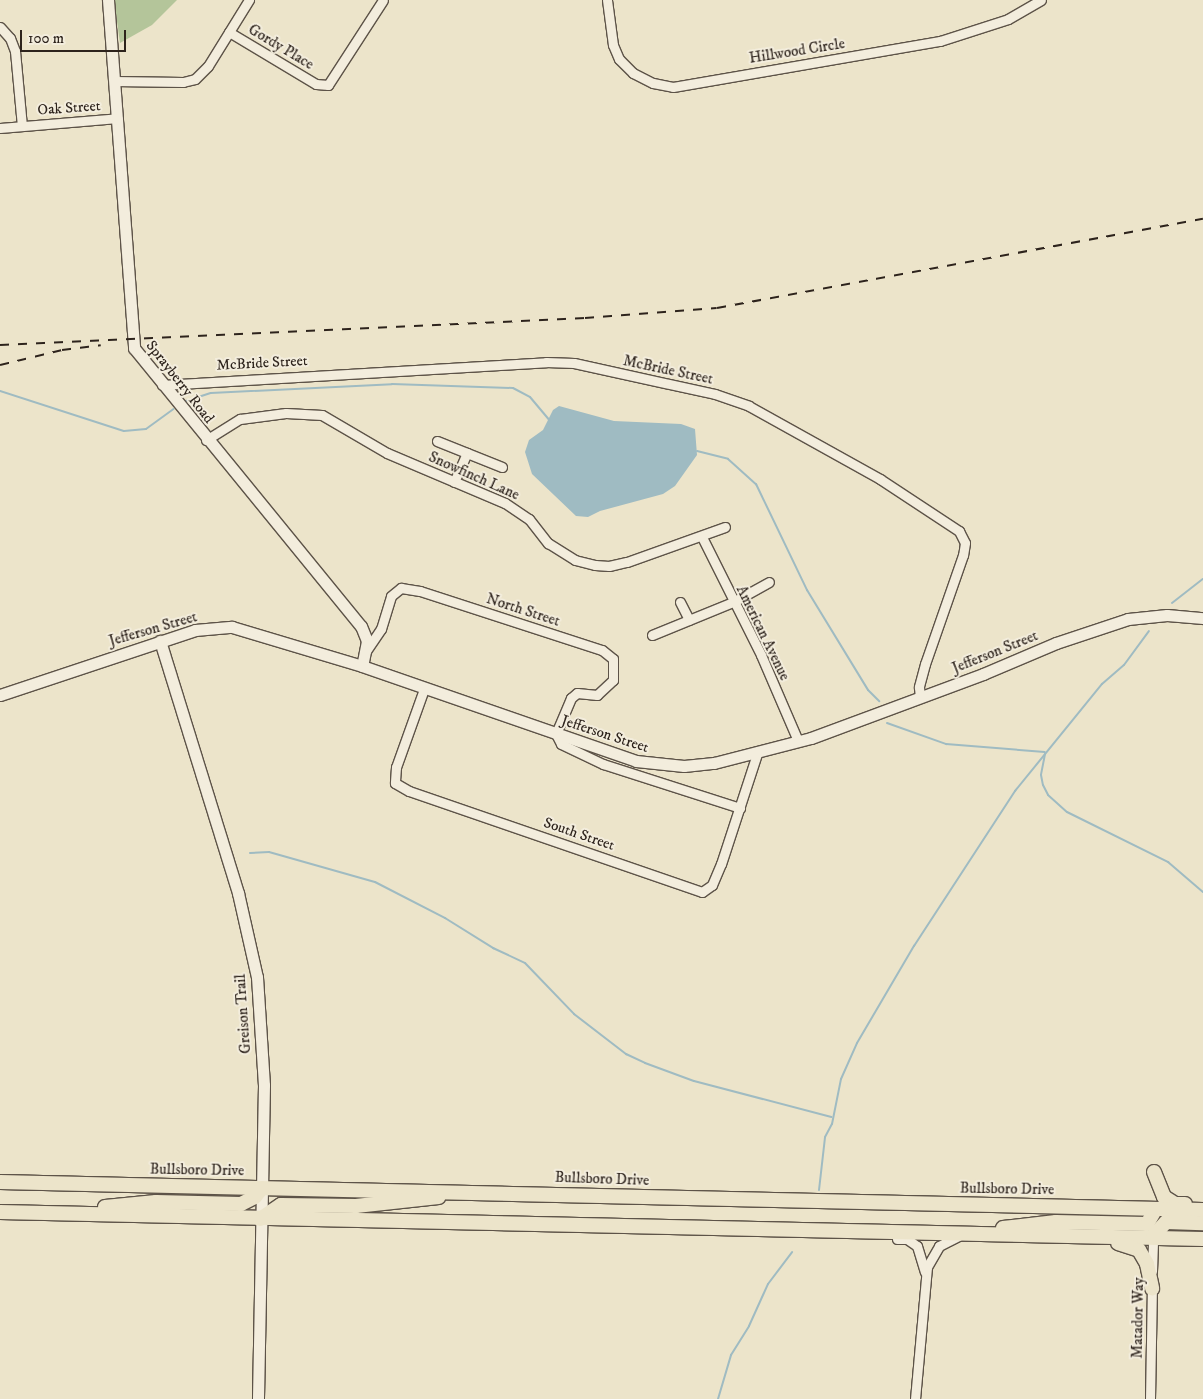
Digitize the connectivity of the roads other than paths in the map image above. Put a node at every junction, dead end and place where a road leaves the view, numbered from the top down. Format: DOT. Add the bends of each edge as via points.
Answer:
graph roads {
  1 [pos="108,0"];
  2 [pos="249,0"];
  3 [pos="383,0"];
  4 [pos="607,0"];
  5 [pos="1040,0"];
  6 [pos="0,27"];
  7 [pos="230,32"];
  8 [pos="114,82"];
  9 [pos="118,118"];
  10 [pos="22,126"];
  11 [pos="0,128"];
  12 [pos="162,385"];
  13 [pos="206,440"];
  14 [pos="437,440"];
  15 [pos="467,453"];
  16 [pos="502,467"];
  17 [pos="454,482"];
  18 [pos="724,527"];
  19 [pos="702,537"];
  20 [pos="769,582"];
  21 [pos="680,602"];
  22 [pos="733,602"];
  23 [pos="1203,618"];
  24 [pos="689,620"];
  25 [pos="652,635"];
  26 [pos="160,641"];
  27 [pos="366,651"];
  28 [pos="362,666"];
  29 [pos="424,689"];
  30 [pos="0,695"];
  31 [pos="920,698"];
  32 [pos="556,734"];
  33 [pos="798,741"];
  34 [pos="758,751"];
  35 [pos="740,808"];
  36 [pos="1154,1172"];
  37 [pos="0,1182"];
  38 [pos="262,1188"];
  39 [pos="467,1192"];
  40 [pos="1203,1205"];
  41 [pos="1154,1210"];
  42 [pos="1203,1210"];
  43 [pos="0,1212"];
  44 [pos="79,1214"];
  45 [pos="260,1219"];
  46 [pos="1203,1223"];
  47 [pos="858,1231"];
  48 [pos="962,1233"];
  49 [pos="1081,1236"];
  50 [pos="1153,1237"];
  51 [pos="1203,1239"];
  52 [pos="926,1282"];
  53 [pos="1152,1288"];
  54 [pos="258,1399"];
  55 [pos="915,1399"];
  56 [pos="1150,1399"];
  1 -- 8 [label="street, Sprayberry Road"];
  2 -- 7 [label="street"];
  3 -- 7 [label="street, Gordy Place" via="342,68 328,85 316,84"];
  4 -- 5 [label="street, Hillwood Circle" via="613,45 619,58 633,73 653,83 673,87 940,41 1008,19"];
  6 -- 10 [label="street" via="10,38 15,52"];
  7 -- 8 [label="street" via="205,70 190,81"];
  8 -- 9 [label="street, Sprayberry Road"];
  9 -- 10 [label="street, Oak Street"];
  9 -- 12 [label="street, Sprayberry Road" via="131,337 139,358"];
  10 -- 11 [label="street, Oak Street"];
  12 -- 13 [label="street, Sprayberry Road"];
  12 -- 31 [label="street, McBride Street" via="574,363 715,394 749,406 880,479 959,531 965,543 963,555 925,664 919,687"];
  13 -- 17 [label="street, Snowfinch Lane" via="240,419 286,413 322,415 387,453"];
  13 -- 27 [label="street, Sprayberry Road" via="347,607 361,626"];
  14 -- 15 [label="street"];
  15 -- 16 [label="street"];
  15 -- 17 [label="street"];
  17 -- 19 [label="street, Snowfinch Lane" via="521,512 548,543 575,560 595,565 626,562"];
  18 -- 19 [label="street, Snowfinch Lane"];
  19 -- 22 [label="street, American Avenue"];
  20 -- 22 [label="street"];
  21 -- 24 [label="street"];
  22 -- 24 [label="street"];
  22 -- 33 [label="street, American Avenue"];
  23 -- 31 [label="street, Jefferson Street" via="1167,615 1120,621"];
  24 -- 25 [label="street"];
  26 -- 28 [label="street, Jefferson Street" via="195,630 232,627"];
  26 -- 30 [label="street, Jefferson Street"];
  26 -- 38 [label="street, Greison Trail" via="250,938 257,977 264,1085"];
  27 -- 28 [label="street, Sprayberry Road"];
  27 -- 32 [label="street, North Street" via="381,629 395,591 401,588 420,591 602,650 614,662 615,670 608,687 597,695 573,695"];
  28 -- 29 [label="street, Jefferson Street"];
  29 -- 32 [label="street, Jefferson Street"];
  29 -- 35 [label="street, South Street" via="396,767 395,783 409,791 702,892 712,885"];
  31 -- 33 [label="street, Jefferson Street"];
  32 -- 34 [label="street, Jefferson Street" via="636,761 663,766 714,763"];
  32 -- 35 [label="street" via="561,744 603,764"];
  33 -- 34 [label="street, Jefferson Street"];
  34 -- 35 [label="street, South Street"];
  36 -- 40 [label="main road" via="1164,1197 1170,1202"];
  37 -- 38 [label="main road, Bullsboro Drive"];
  38 -- 39 [label="main road, Bullsboro Drive"];
  38 -- 44 [label="main road" via="256,1198 241,1204 156,1202 106,1207"];
  38 -- 45 [label="street, Greison Trail"];
  39 -- 41 [label="main road, Bullsboro Drive"];
  39 -- 45 [label="main road" via="392,1204 281,1204"];
  41 -- 42 [label="main road, Bullsboro Drive"];
  41 -- 48 [label="main road" via="1147,1224 1056,1222"];
  41 -- 50 [label="street, Matador Way"];
  43 -- 44 [label="main road"];
  44 -- 45 [label="main road"];
  45 -- 47 [label="main road"];
  45 -- 54 [label="street, Greison Trail"];
  46 -- 50 [label="main road" via="1166,1222"];
  47 -- 48 [label="main road"];
  47 -- 52 [label="street" via="876,1238 911,1241 922,1256"];
  48 -- 49 [label="main road"];
  48 -- 52 [label="street" via="939,1246 927,1267"];
  49 -- 50 [label="main road"];
  49 -- 53 [label="main road" via="1135,1247 1147,1264"];
  50 -- 51 [label="main road"];
  50 -- 53 [label="street, Matador Way"];
  52 -- 55 [label="street"];
  53 -- 56 [label="street, Matador Way"];
}
